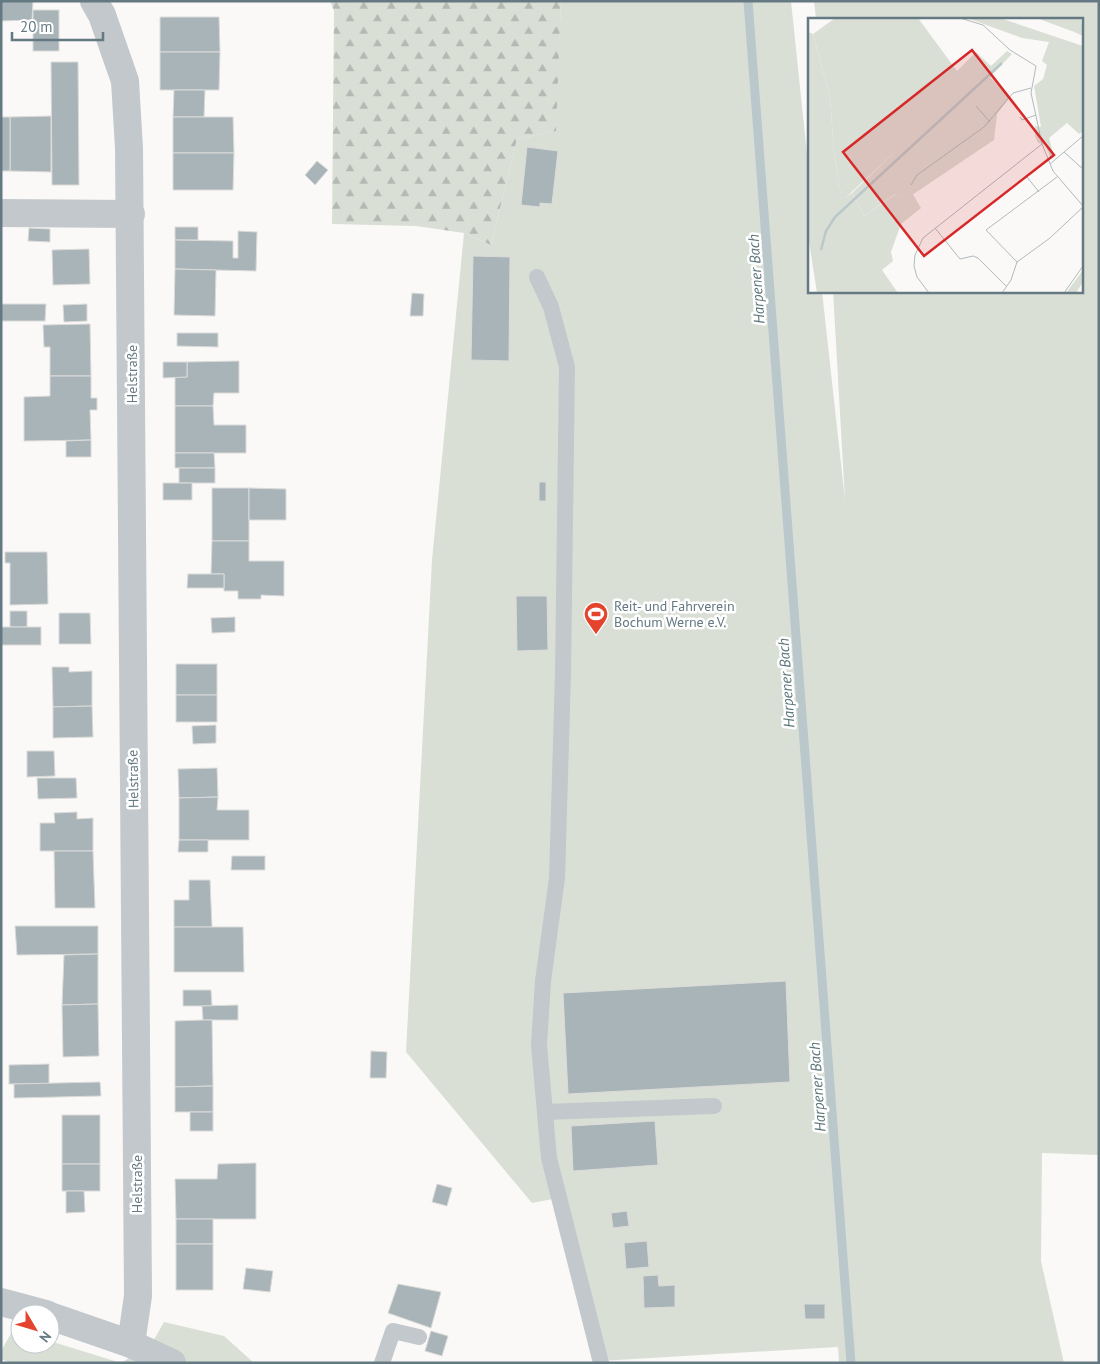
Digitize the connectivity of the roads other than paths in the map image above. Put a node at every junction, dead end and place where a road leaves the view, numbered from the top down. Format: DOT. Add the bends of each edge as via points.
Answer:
graph roads {
  1 [pos="94,1"];
  2 [pos="1,213"];
  3 [pos="131,214"];
  4 [pos="538,277"];
  5 [pos="714,1106"];
  6 [pos="545,1112"];
  7 [pos="60,1319"];
  8 [pos="419,1337"];
  9 [pos="132,1344"];
  10 [pos="172,1363"];
  11 [pos="382,1363"];
  12 [pos="600,1363"];
  1 -- 3 [label="street, Helstraße" via="125,81"];
  2 -- 3 [label="street"];
  3 -- 9 [label="street, Helstraße" via="138,1277"];
  4 -- 6 [label="lane" via="552,307 567,367 557,878 543,981 539,1045"];
  5 -- 6 [label="lane"];
  6 -- 12 [label="lane" via="556,1190"];
  7 -- 9 [label="street"];
  8 -- 11 [label="lane" via="392,1331"];
  9 -- 10 [label="street"];
}
